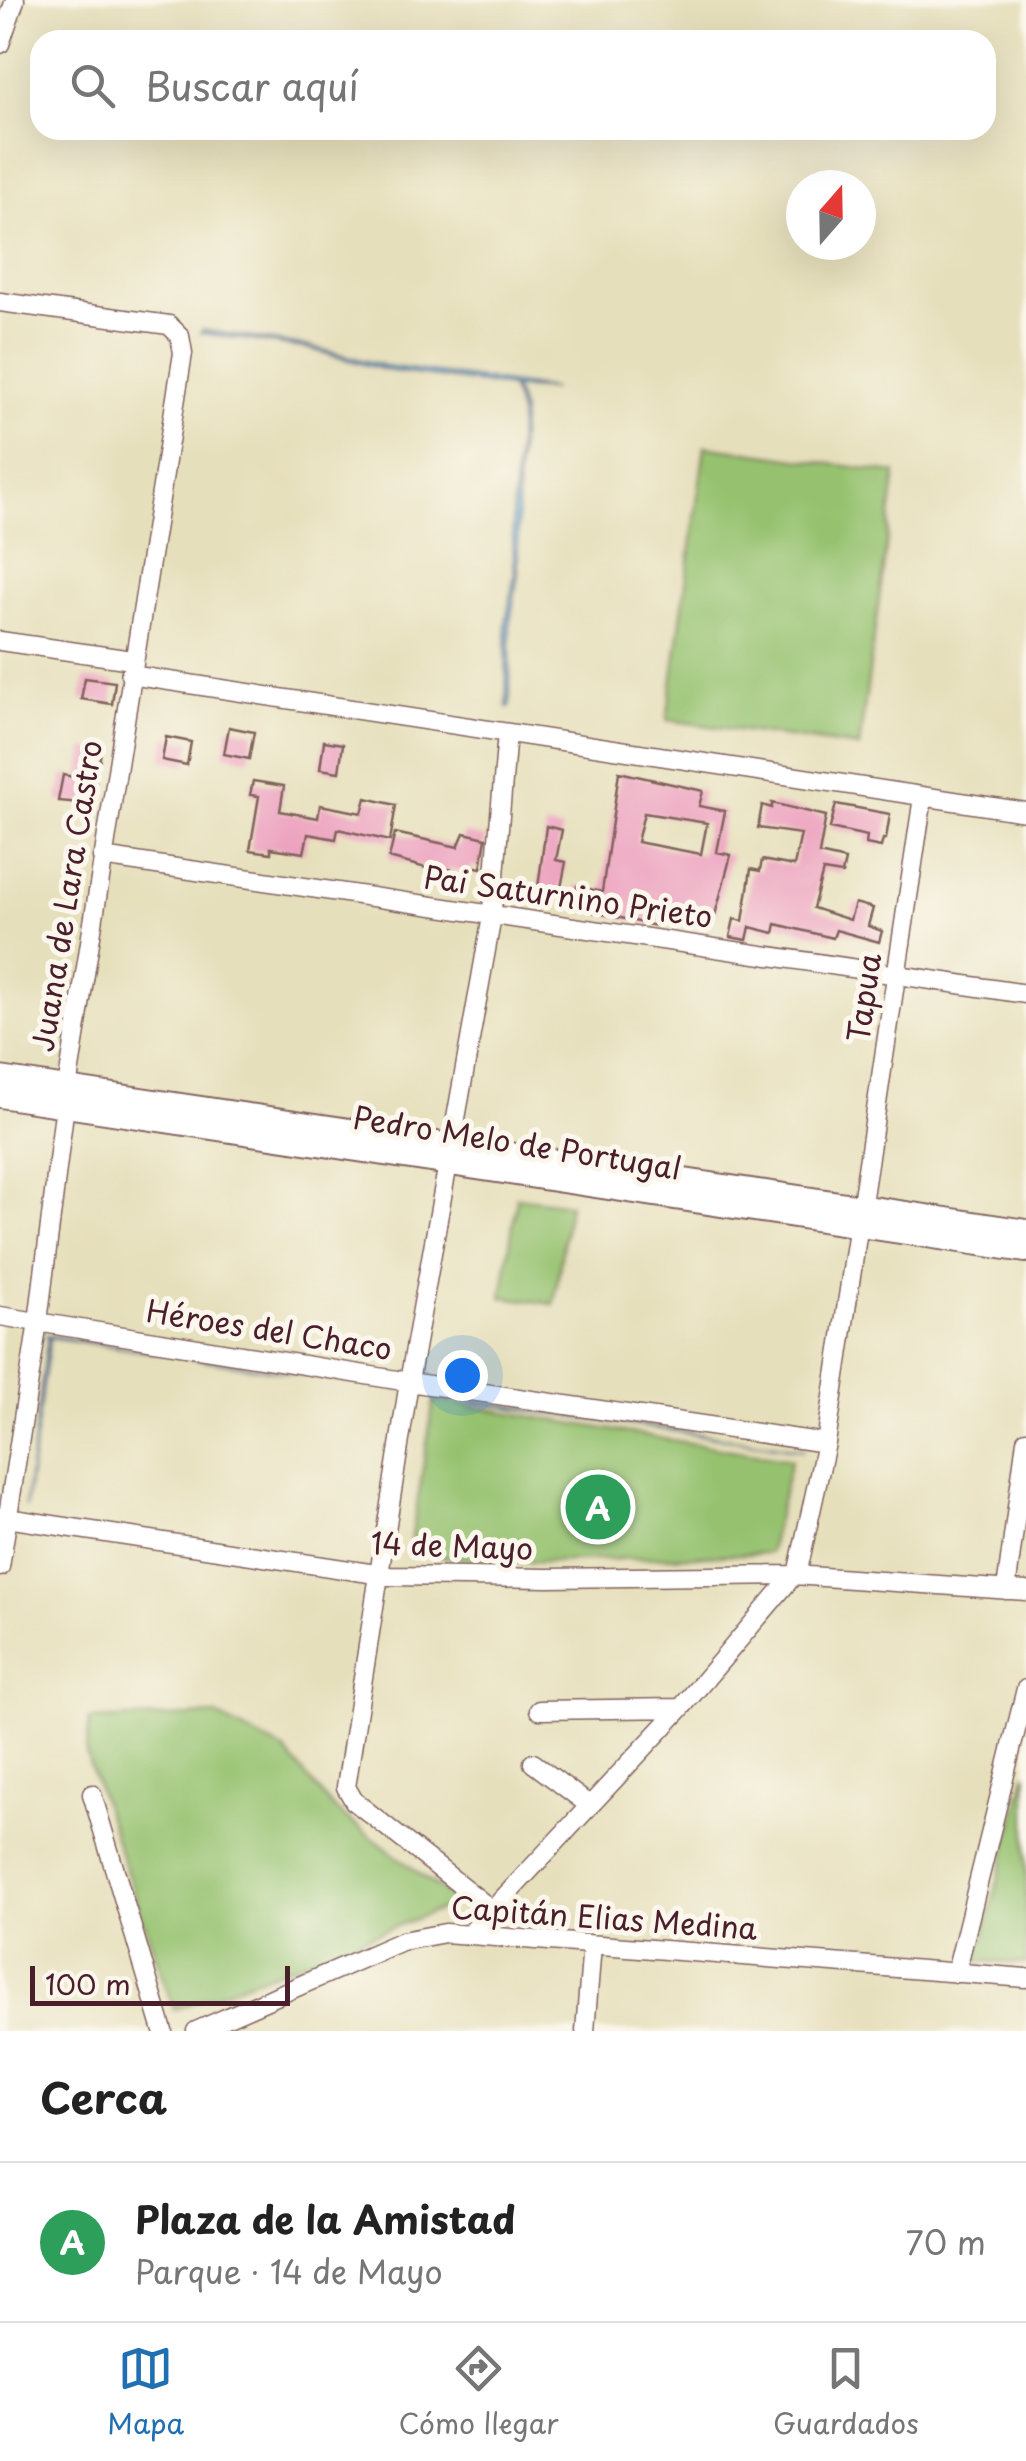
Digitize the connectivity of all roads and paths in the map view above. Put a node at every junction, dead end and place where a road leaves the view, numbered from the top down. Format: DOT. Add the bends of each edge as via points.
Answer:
graph roads {
  1 [pos="15,0"];
  2 [pos="0,44"];
  3 [pos="0,302"];
  4 [pos="0,641"];
  5 [pos="131,668"];
  6 [pos="507,733"];
  7 [pos="923,797"];
  8 [pos="1026,812"];
  9 [pos="102,857"];
  10 [pos="491,914"];
  11 [pos="896,974"];
  12 [pos="1026,994"];
  13 [pos="0,1078"];
  14 [pos="0,1096"];
  15 [pos="66,1097"];
  16 [pos="450,1154"];
  17 [pos="861,1216"];
  18 [pos="1026,1231"];
  19 [pos="1026,1250"];
  20 [pos="0,1316"];
  21 [pos="38,1322"];
  22 [pos="409,1382"];
  23 [pos="1026,1440"];
  24 [pos="826,1442"];
  25 [pos="4,1518"];
  26 [pos="0,1566"];
  27 [pos="380,1574"];
  28 [pos="794,1575"];
  29 [pos="1006,1590"];
  30 [pos="1026,1592"];
  31 [pos="1026,1689"];
  32 [pos="680,1708"];
  33 [pos="539,1710"];
  34 [pos="533,1764"];
  35 [pos="92,1794"];
  36 [pos="589,1805"];
  37 [pos="492,1910"];
  38 [pos="469,1935"];
  39 [pos="592,1944"];
  40 [pos="956,1973"];
  41 [pos="1026,1978"];
  42 [pos="164,2031"];
  43 [pos="196,2031"];
  44 [pos="584,2031"];
  1 -- 2 [label="street"];
  3 -- 5 [label="street, Juana de Lara Castro" via="169,325 180,336 183,354"];
  4 -- 5 [label="street"];
  5 -- 6 [label="street"];
  5 -- 9 [label="street, Juana de Lara Castro"];
  6 -- 7 [label="street"];
  6 -- 10 [label="street"];
  7 -- 8 [label="street"];
  7 -- 11 [label="street, Tapua"];
  9 -- 10 [label="street, Pai Saturnino Prieto"];
  9 -- 15 [label="street, Juana de Lara Castro"];
  10 -- 11 [label="street, Pai Saturnino Prieto"];
  10 -- 16 [label="street"];
  11 -- 12 [label="street, Pai Saturnino Prieto"];
  11 -- 17 [label="street, Tapua"];
  13 -- 15 [label="street, Pedro Melo de Portugal"];
  14 -- 15 [label="street, Pedro Melo de Portugal"];
  15 -- 16 [label="street, Pedro Melo de Portugal"];
  15 -- 21 [label="street, Juana de Lara Castro"];
  16 -- 17 [label="street, Pedro Melo de Portugal"];
  16 -- 22 [label="street"];
  17 -- 18 [label="street, Pedro Melo de Portugal"];
  17 -- 19 [label="street, Pedro Melo de Portugal"];
  17 -- 24 [label="street, Tapua"];
  20 -- 21 [label="street, Héroes del Chaco"];
  21 -- 22 [label="street, Héroes del Chaco"];
  21 -- 25 [label="street, Juana de Lara Castro"];
  22 -- 24 [label="street, Héroes del Chaco"];
  22 -- 27 [label="street"];
  23 -- 29 [label="street"];
  24 -- 28 [label="street, Tapua"];
  25 -- 26 [label="street, Juana de Lara Castro"];
  25 -- 27 [label="street, 14 de Mayo"];
  27 -- 28 [label="street, 14 de Mayo"];
  27 -- 37 [label="street" via="346,1787 354,1801"];
  28 -- 29 [label="street, 14 de Mayo"];
  28 -- 32 [label="street"];
  29 -- 30 [label="street, 14 de Mayo"];
  31 -- 40 [label="street"];
  32 -- 33 [label="street"];
  32 -- 36 [label="street"];
  34 -- 36 [label="street"];
  35 -- 42 [label="street"];
  36 -- 37 [label="street"];
  37 -- 38 [label="street"];
  38 -- 39 [label="street, Capitán Elias Medina"];
  38 -- 43 [label="street, Capitán Elias Medina" via="402,1941"];
  39 -- 40 [label="street, Capitán Elias Medina"];
  39 -- 44 [label="street"];
  40 -- 41 [label="street, Capitán Elias Medina"];
}
